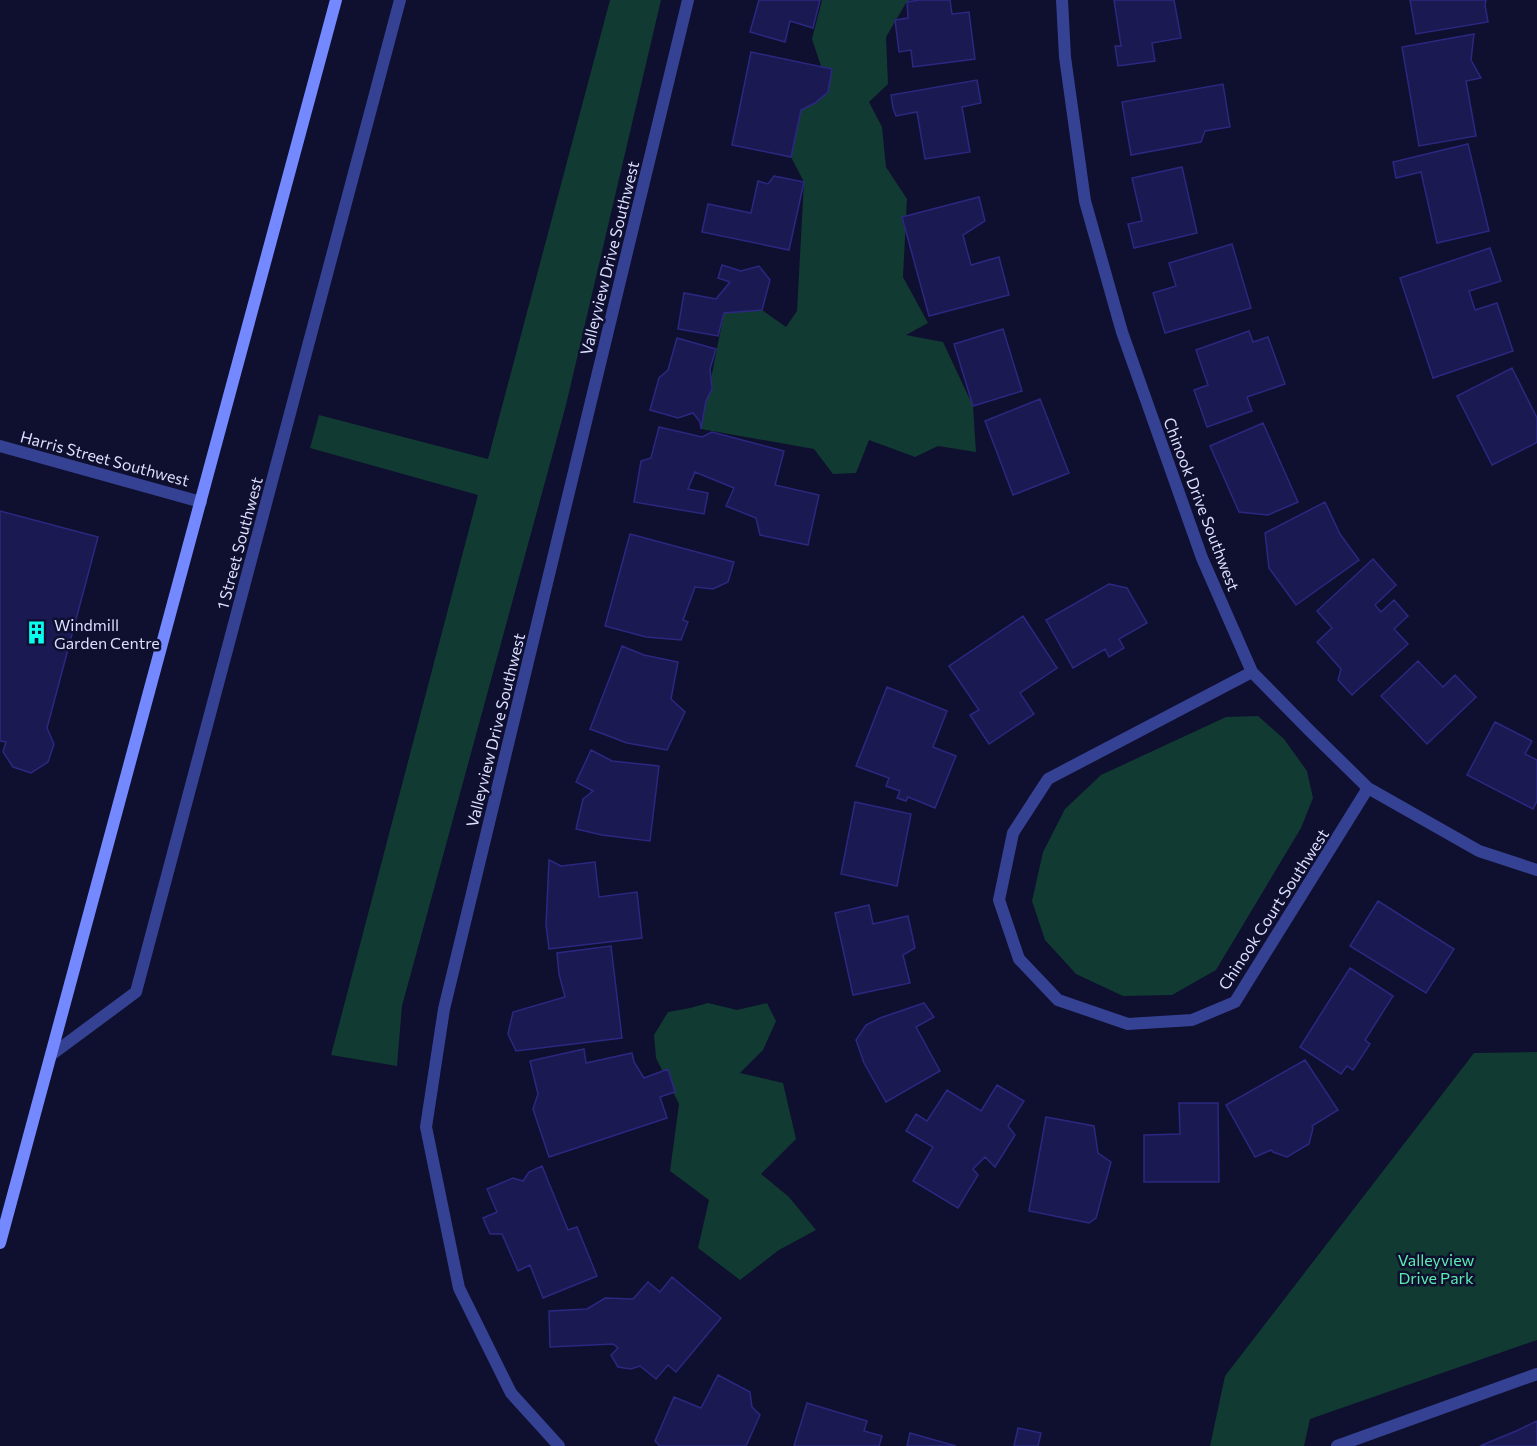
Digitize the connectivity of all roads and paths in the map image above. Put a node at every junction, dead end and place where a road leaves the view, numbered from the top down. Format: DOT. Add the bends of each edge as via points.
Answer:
graph roads {
  1 [pos="336,0"];
  2 [pos="400,0"];
  3 [pos="688,0"];
  4 [pos="1062,0"];
  5 [pos="0,446"];
  6 [pos="201,502"];
  7 [pos="1252,672"];
  8 [pos="1368,788"];
  9 [pos="1537,870"];
  10 [pos="51,1056"];
  11 [pos="0,1244"];
  12 [pos="1537,1374"];
  13 [pos="558,1446"];
  14 [pos="1337,1446"];
  1 -- 6 [label="street"];
  2 -- 10 [label="street, 1 Street Southwest" via="136,992"];
  3 -- 13 [label="street, Valleyview Drive Southwest" via="444,1009 426,1127 459,1288 511,1393"];
  4 -- 7 [label="street, Chinook Drive Southwest" via="1065,57 1083,190 1094,234 1122,332 1202,558"];
  5 -- 6 [label="street, Harris Street Southwest"];
  6 -- 10 [label="street"];
  7 -- 8 [label="street, Chinook Drive Southwest"];
  7 -- 8 [label="street, Chinook Court Southwest" via="1048,779 1013,833 999,900 1019,959 1059,1000 1128,1024 1192,1020 1235,1002"];
  8 -- 9 [label="street, Chinook Drive Southwest" via="1479,851"];
  10 -- 11 [label="street"];
  12 -- 14 [label="street"];
}
